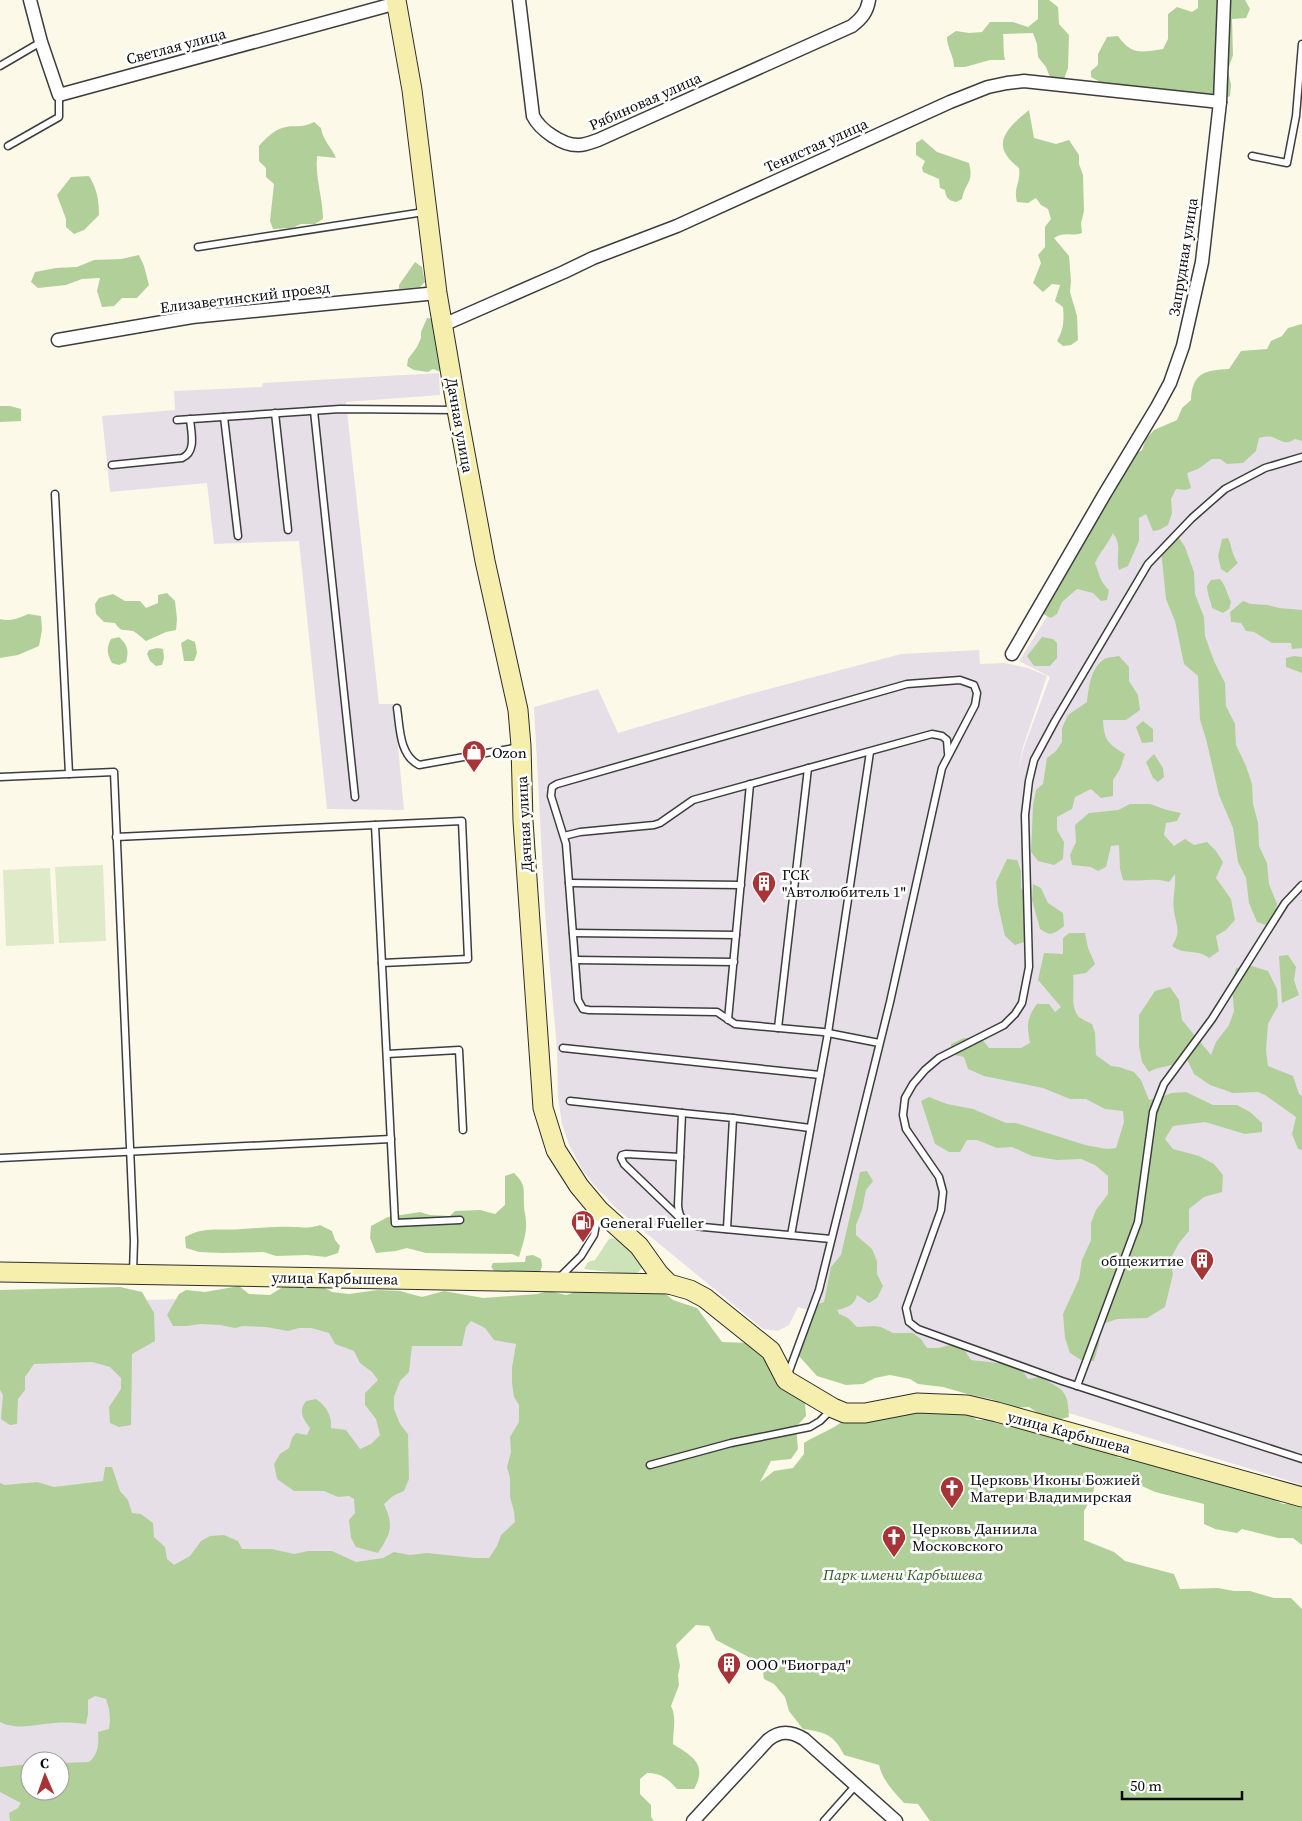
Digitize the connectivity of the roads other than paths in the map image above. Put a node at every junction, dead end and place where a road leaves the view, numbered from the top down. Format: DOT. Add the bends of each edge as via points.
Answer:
graph roads {
  1 [pos="30,0"];
  2 [pos="519,0"];
  3 [pos="869,0"];
  4 [pos="1224,0"];
  5 [pos="396,2"];
  6 [pos="41,42"];
  7 [pos="1302,44"];
  8 [pos="0,66"];
  9 [pos="59,95"];
  10 [pos="1220,102"];
  11 [pos="8,146"];
  12 [pos="1252,156"];
  13 [pos="428,211"];
  14 [pos="198,247"];
  15 [pos="437,293"];
  16 [pos="443,325"];
  17 [pos="58,340"];
  18 [pos="457,410"];
  19 [pos="314,411"];
  20 [pos="275,413"];
  21 [pos="224,416"];
  22 [pos="190,419"];
  23 [pos="178,420"];
  24 [pos="1302,457"];
  25 [pos="112,465"];
  26 [pos="55,494"];
  27 [pos="288,530"];
  28 [pos="238,536"];
  29 [pos="1012,654"];
  30 [pos="397,708"];
  31 [pos="521,746"];
  32 [pos="870,752"];
  33 [pos="948,754"];
  34 [pos="808,768"];
  35 [pos="69,774"];
  36 [pos="0,776"];
  37 [pos="750,784"];
  38 [pos="355,797"];
  39 [pos="375,825"];
  40 [pos="564,836"];
  41 [pos="116,837"];
  42 [pos="570,883"];
  43 [pos="741,885"];
  44 [pos="1302,886"];
  45 [pos="573,933"];
  46 [pos="736,936"];
  47 [pos="575,960"];
  48 [pos="734,962"];
  49 [pos="382,963"];
  50 [pos="728,1020"];
  51 [pos="778,1028"];
  52 [pos="828,1033"];
  53 [pos="880,1043"];
  54 [pos="563,1048"];
  55 [pos="386,1054"];
  56 [pos="820,1075"];
  57 [pos="570,1102"];
  58 [pos="682,1113"];
  59 [pos="733,1118"];
  60 [pos="810,1128"];
  61 [pos="463,1130"];
  62 [pos="390,1139"];
  63 [pos="130,1152"];
  64 [pos="680,1157"];
  65 [pos="0,1158"];
  66 [pos="599,1210"];
  67 [pos="460,1220"];
  68 [pos="685,1222"];
  69 [pos="727,1229"];
  70 [pos="791,1235"];
  71 [pos="831,1239"];
  72 [pos="0,1272"];
  73 [pos="133,1275"];
  74 [pos="555,1282"];
  75 [pos="669,1284"];
  76 [pos="786,1380"];
  77 [pos="1077,1386"];
  78 [pos="833,1408"];
  79 [pos="1302,1459"];
  80 [pos="650,1465"];
  81 [pos="1302,1497"];
  82 [pos="856,1785"];
  83 [pos="692,1821"];
  84 [pos="824,1821"];
  85 [pos="896,1821"];
  1 -- 6 [label="street"];
  2 -- 3 [label="street, Рябиновая улица" via="533,116 542,128 563,142 579,146 852,26 861,19"];
  4 -- 10 [label="street, Запрудная улица"];
  5 -- 9 [label="street, Светлая улица"];
  5 -- 13 [label="street, Дачная улица"];
  6 -- 8 [label="lane"];
  6 -- 9 [label="street"];
  7 -- 12 [label="lane" via="1296,116 1286,163"];
  9 -- 11 [label="lane" via="59,117"];
  10 -- 16 [label="street, Тенистая улица" via="1024,81 988,87 677,226 593,258"];
  10 -- 29 [label="street, Запрудная улица" via="1202,262 1191,318 1170,383"];
  13 -- 14 [label="lane"];
  13 -- 15 [label="street, Дачная улица"];
  15 -- 16 [label="street, Дачная улица"];
  15 -- 17 [label="street, Елизаветинский проезд" via="192,317"];
  16 -- 18 [label="street, Дачная улица"];
  18 -- 19 [label="lane"];
  18 -- 31 [label="street, Дачная улица" via="518,710"];
  19 -- 20 [label="lane"];
  19 -- 38 [label="lane"];
  20 -- 21 [label="lane"];
  20 -- 27 [label="lane"];
  21 -- 22 [label="lane"];
  21 -- 28 [label="lane"];
  22 -- 23 [label="lane"];
  22 -- 25 [label="lane" via="192,450 188,456"];
  24 -- 77 [label="lane" via="1265,468 1225,489 1148,564 1034,760 1025,815 1029,967 1022,1003 1004,1025 938,1058 913,1084 905,1098 903,1115 906,1129 939,1177 943,1192 941,1210 906,1308 909,1322"];
  26 -- 35 [label="lane"];
  30 -- 31 [label="lane" via="407,756 419,765"];
  31 -- 66 [label="street, Дачная улица" via="523,821 543,1108 556,1150"];
  32 -- 33 [label="lane" via="932,734 947,740"];
  32 -- 34 [label="lane"];
  32 -- 52 [label="lane"];
  33 -- 40 [label="lane" via="975,705 977,693 974,685 960,680 907,684 557,784 550,790"];
  33 -- 53 [label="lane" via="942,768"];
  34 -- 37 [label="lane"];
  34 -- 51 [label="lane"];
  35 -- 36 [label="lane"];
  35 -- 41 [label="lane" via="114,772"];
  37 -- 40 [label="lane" via="693,800 660,824"];
  37 -- 43 [label="lane"];
  39 -- 41 [label="lane"];
  39 -- 49 [label="lane"];
  39 -- 49 [label="lane" via="462,821 468,959"];
  40 -- 42 [label="lane"];
  41 -- 63 [label="lane"];
  42 -- 43 [label="lane"];
  42 -- 45 [label="lane"];
  43 -- 46 [label="lane"];
  44 -- 77 [label="lane" via="1285,903 1212,1019 1164,1084 1153,1112 1138,1222"];
  45 -- 46 [label="lane"];
  45 -- 47 [label="lane"];
  46 -- 48 [label="lane"];
  47 -- 48 [label="lane"];
  47 -- 50 [label="lane" via="578,1000 583,1008 717,1012"];
  48 -- 50 [label="lane"];
  49 -- 55 [label="lane"];
  50 -- 51 [label="lane" via="735,1024"];
  51 -- 52 [label="lane"];
  52 -- 53 [label="lane"];
  52 -- 56 [label="lane"];
  53 -- 71 [label="lane"];
  54 -- 56 [label="lane"];
  55 -- 61 [label="lane" via="459,1050"];
  55 -- 62 [label="lane"];
  56 -- 60 [label="lane"];
  57 -- 58 [label="lane"];
  58 -- 59 [label="lane"];
  58 -- 64 [label="lane"];
  59 -- 60 [label="lane"];
  59 -- 69 [label="lane"];
  60 -- 70 [label="lane"];
  62 -- 63 [label="lane"];
  62 -- 67 [label="lane" via="395,1223"];
  63 -- 65 [label="lane"];
  63 -- 73 [label="lane"];
  64 -- 68 [label="lane" via="678,1205 679,1215"];
  64 -- 68 [label="lane" via="626,1154 621,1158"];
  66 -- 74 [label="lane" via="594,1235 581,1256"];
  66 -- 75 [label="street, Дачная улица" via="639,1246"];
  68 -- 69 [label="lane" via="692,1226"];
  69 -- 70 [label="lane"];
  70 -- 71 [label="lane"];
  71 -- 76 [label="lane" via="819,1290"];
  72 -- 73 [label="street, улица Карбышева"];
  73 -- 74 [label="street, улица Карбышева"];
  74 -- 75 [label="street, улица Карбышева"];
  75 -- 76 [label="street" via="705,1298 771,1351"];
  76 -- 78 [label="street"];
  77 -- 79 [label="lane"];
  78 -- 80 [label="lane" via="810,1427 731,1443"];
  78 -- 81 [label="street, улица Карбышева" via="845,1413 865,1413 917,1403 967,1406"];
  82 -- 83 [label="street" via="796,1733 782,1732 768,1740"];
  82 -- 84 [label="lane"];
  82 -- 85 [label="street"];
}
